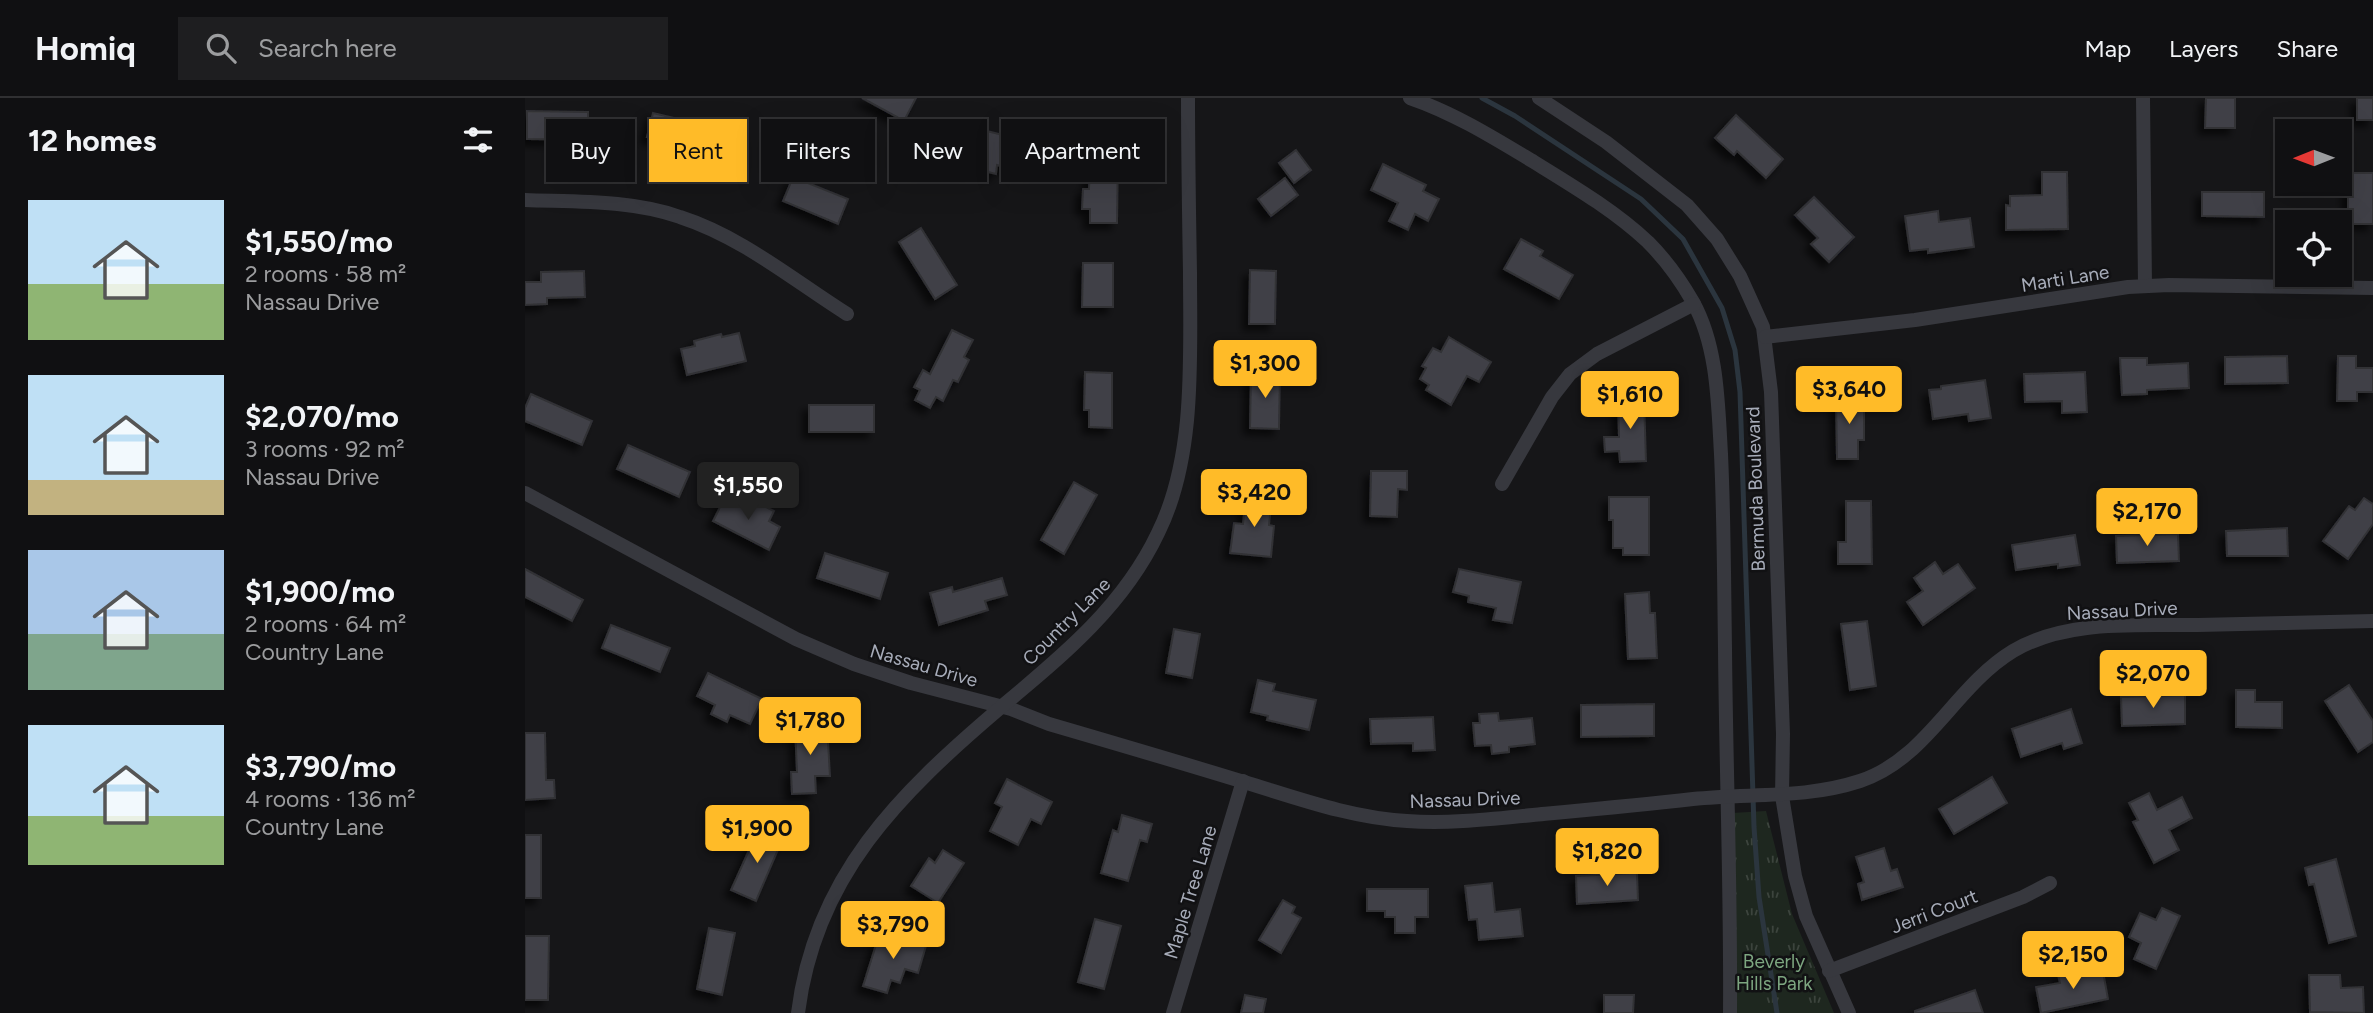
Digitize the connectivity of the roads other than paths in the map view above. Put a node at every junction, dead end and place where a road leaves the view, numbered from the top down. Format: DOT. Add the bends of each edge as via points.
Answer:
graph roads {
  1 [pos="1188,98"];
  2 [pos="1410,98"];
  3 [pos="1539,98"];
  4 [pos="2143,98"];
  5 [pos="525,200"];
  6 [pos="2145,286"];
  7 [pos="2373,288"];
  8 [pos="1693,304"];
  9 [pos="848,314"];
  10 [pos="1765,337"];
  11 [pos="1502,484"];
  12 [pos="525,493"];
  13 [pos="2373,621"];
  14 [pos="1002,706"];
  15 [pos="1243,781"];
  16 [pos="1782,796"];
  17 [pos="1734,797"];
  18 [pos="2050,883"];
  19 [pos="1829,971"];
  20 [pos="798,1013"];
  21 [pos="1173,1013"];
  22 [pos="1730,1013"];
  23 [pos="1849,1013"];
  1 -- 14 [label="street, Country Lane" via="1188,385 1175,491 1158,534 1126,587 1077,642"];
  2 -- 8 [label="street, Bermuda Boulevard" via="1482,131 1614,215 1648,243"];
  3 -- 10 [label="street, Bermuda Boulevard" via="1606,142 1687,205 1717,239 1740,276"];
  4 -- 6 [label="street"];
  5 -- 9 [label="street" via="635,207 679,216 753,251"];
  6 -- 7 [label="street, Marti Lane"];
  6 -- 10 [label="street, Marti Lane"];
  8 -- 11 [label="street" via="1597,354 1570,374"];
  8 -- 17 [label="street, Bermuda Boulevard" via="1705,331 1719,417"];
  10 -- 16 [label="street, Bermuda Boulevard" via="1771,393"];
  12 -- 14 [label="street, Nassau Drive" via="796,639 865,668"];
  13 -- 16 [label="street, Nassau Drive" via="2106,627 2048,635 1990,667 1895,765 1831,789"];
  14 -- 15 [label="street, Nassau Drive"];
  14 -- 20 [label="street, Country Lane" via="912,789 852,862 833,894 809,953"];
  15 -- 17 [label="street, Nassau Drive" via="1348,811 1406,821 1477,821"];
  15 -- 21 [label="street, Maple Tree Lane"];
  16 -- 17 [label="street, Nassau Drive"];
  16 -- 19 [label="street, Bermuda Boulevard" via="1794,876 1805,916"];
  17 -- 22 [label="street, Bermuda Boulevard"];
  18 -- 19 [label="street, Jerri Court"];
  19 -- 23 [label="street, Bermuda Boulevard"];
}
